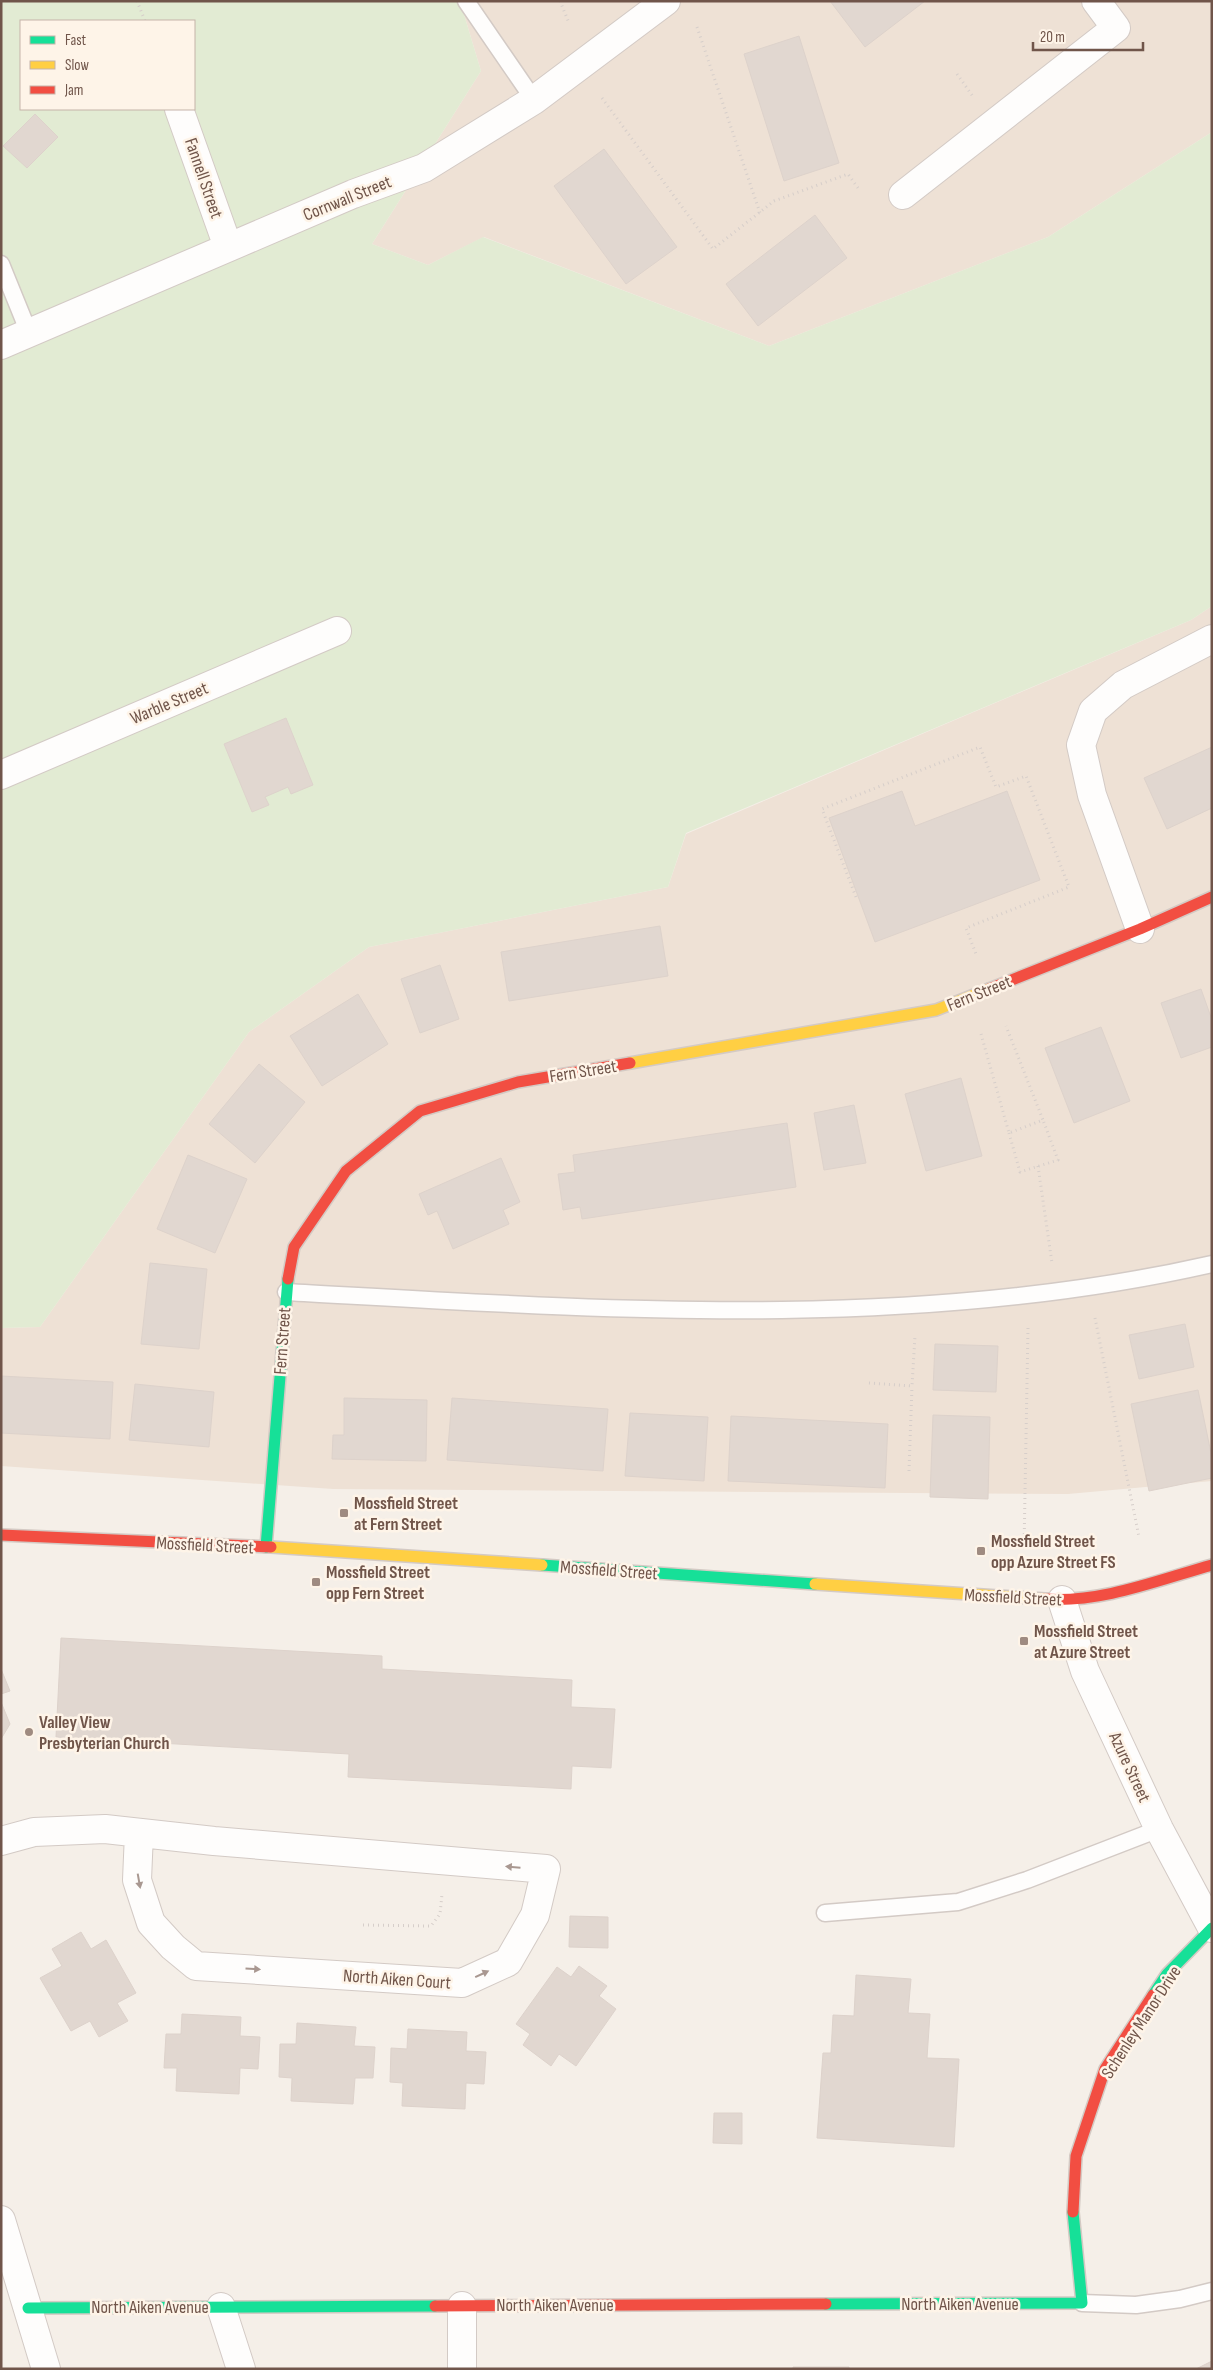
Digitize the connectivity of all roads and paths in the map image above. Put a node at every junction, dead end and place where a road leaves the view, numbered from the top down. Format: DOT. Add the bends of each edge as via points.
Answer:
graph roads {
  1 [pos="137,1"];
  2 [pos="466,1"];
  3 [pos="560,1"];
  4 [pos="666,1"];
  5 [pos="1096,1"];
  6 [pos="145,20"];
  7 [pos="569,23"];
  8 [pos="697,27"];
  9 [pos="957,74"];
  10 [pos="602,98"];
  11 [pos="534,100"];
  12 [pos="978,103"];
  13 [pos="179,110"];
  14 [pos="858,188"];
  15 [pos="903,195"];
  16 [pos="760,213"];
  17 [pos="228,247"];
  18 [pos="1,264"];
  19 [pos="29,333"];
  20 [pos="1,345"];
  21 [pos="336,631"];
  22 [pos="1212,639"];
  23 [pos="1,775"];
  24 [pos="856,897"];
  25 [pos="1212,897"];
  26 [pos="1140,929"];
  27 [pos="976,954"];
  28 [pos="1006,1026"];
  29 [pos="981,1034"];
  30 [pos="1043,1120"];
  31 [pos="1008,1132"];
  32 [pos="1038,1166"];
  33 [pos="1212,1264"];
  34 [pos="1054,1271"];
  35 [pos="286,1292"];
  36 [pos="1095,1318"];
  37 [pos="1028,1327"];
  38 [pos="915,1336"];
  39 [pos="869,1383"];
  40 [pos="912,1386"];
  41 [pos="909,1471"];
  42 [pos="1,1535"];
  43 [pos="1139,1537"];
  44 [pos="266,1547"];
  45 [pos="1024,1549"];
  46 [pos="1212,1565"];
  47 [pos="1062,1600"];
  48 [pos="1159,1829"];
  49 [pos="139,1833"];
  50 [pos="1,1842"];
  51 [pos="442,1888"];
  52 [pos="825,1913"];
  53 [pos="362,1925"];
  54 [pos="1212,1928"];
  55 [pos="1,2220"];
  56 [pos="1212,2291"];
  57 [pos="1082,2303"];
  58 [pos="462,2306"];
  59 [pos="222,2307"];
  60 [pos="28,2308"];
  61 [pos="46,2369"];
  62 [pos="241,2369"];
  63 [pos="462,2369"];
  1 -- 6 [label="path"];
  2 -- 11 [label="lane"];
  3 -- 7 [label="path"];
  4 -- 11 [label="street, Cornwall Street"];
  5 -- 15 [label="street" via="1116,28"];
  8 -- 16 [label="path"];
  9 -- 12 [label="path"];
  10 -- 16 [label="path" via="713,249"];
  11 -- 17 [label="street, Cornwall Street" via="424,168"];
  13 -- 17 [label="street, Fannell Street"];
  14 -- 16 [label="path" via="848,174 774,201"];
  17 -- 19 [label="street, Cornwall Street"];
  18 -- 19 [label="lane"];
  19 -- 20 [label="street, Cornwall Street"];
  21 -- 23 [label="street, Warble Street"];
  22 -- 26 [label="street" via="1123,685 1093,711 1081,746 1092,795"];
  24 -- 27 [label="path" via="822,809 980,747 996,788 1026,776 1069,887 966,928"];
  25 -- 26 [label="street, Fern Street"];
  26 -- 35 [label="street, Fern Street" via="936,1010 518,1082 420,1112 346,1172 294,1247"];
  28 -- 30 [label="path"];
  29 -- 31 [label="path"];
  30 -- 31 [label="path"];
  30 -- 32 [label="path" via="1058,1160"];
  31 -- 32 [label="path" via="1020,1172"];
  32 -- 34 [label="path"];
  33 -- 35 [label="lane" via="1151,1278 994,1300 782,1310 569,1308"];
  35 -- 44 [label="street, Fern Street"];
  36 -- 43 [label="path"];
  37 -- 45 [label="path"];
  38 -- 40 [label="path"];
  39 -- 40 [label="path"];
  40 -- 41 [label="path"];
  42 -- 44 [label="street, Mossfield Street"];
  44 -- 47 [label="street, Mossfield Street"];
  46 -- 47 [label="street, Mossfield Street" via="1097,1597"];
  47 -- 48 [label="street, Azure Street" via="1085,1671"];
  48 -- 52 [label="lane" via="1027,1880 958,1902"];
  48 -- 54 [label="street, Azure Street"];
  49 -- 49 [label="street, North Aiken Court, one-way" via="137,1880 151,1923 196,1966 462,1983 508,1962 535,1915 546,1869"];
  49 -- 50 [label="street, North Aiken Court" via="105,1829 34,1832"];
  51 -- 53 [label="path" via="440,1914 431,1926"];
  54 -- 57 [label="street, Schenley Manor Drive" via="1168,1974 1105,2069 1076,2156 1073,2217"];
  55 -- 60 [label="street"];
  56 -- 57 [label="lane" via="1136,2305"];
  57 -- 58 [label="street, North Aiken Avenue"];
  58 -- 59 [label="street, North Aiken Avenue"];
  58 -- 63 [label="street"];
  59 -- 60 [label="street, North Aiken Avenue"];
  59 -- 62 [label="street"];
  60 -- 61 [label="street"];
}
